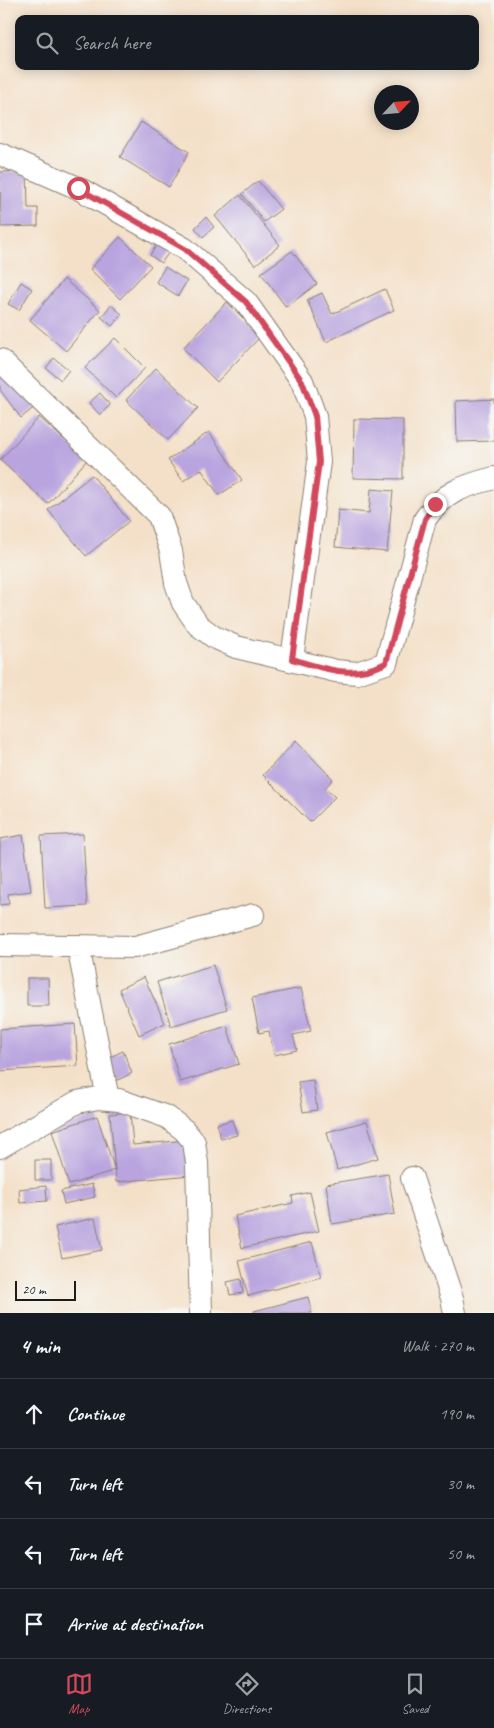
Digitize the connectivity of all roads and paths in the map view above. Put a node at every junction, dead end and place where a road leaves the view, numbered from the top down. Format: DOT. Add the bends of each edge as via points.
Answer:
graph roads {
  1 [pos="0,154"];
  2 [pos="0,360"];
  3 [pos="494,478"];
  4 [pos="292,659"];
  5 [pos="253,915"];
  6 [pos="0,945"];
  7 [pos="78,946"];
  8 [pos="108,1099"];
  9 [pos="0,1147"];
  10 [pos="412,1178"];
  11 [pos="201,1313"];
  12 [pos="455,1313"];
  1 -- 4 [label="street" via="78,188 185,249 246,302 302,381 315,416 319,462"];
  2 -- 4 [label="street" via="158,516 171,551 183,603 198,625 236,647"];
  3 -- 4 [label="street" via="467,485 447,495 435,504 425,519 386,663 357,673 336,672"];
  5 -- 7 [label="street" via="135,947"];
  6 -- 7 [label="street"];
  7 -- 8 [label="street"];
  8 -- 9 [label="street" via="78,1102"];
  8 -- 11 [label="street" via="167,1117 194,1142"];
  10 -- 12 [label="street"];
}
